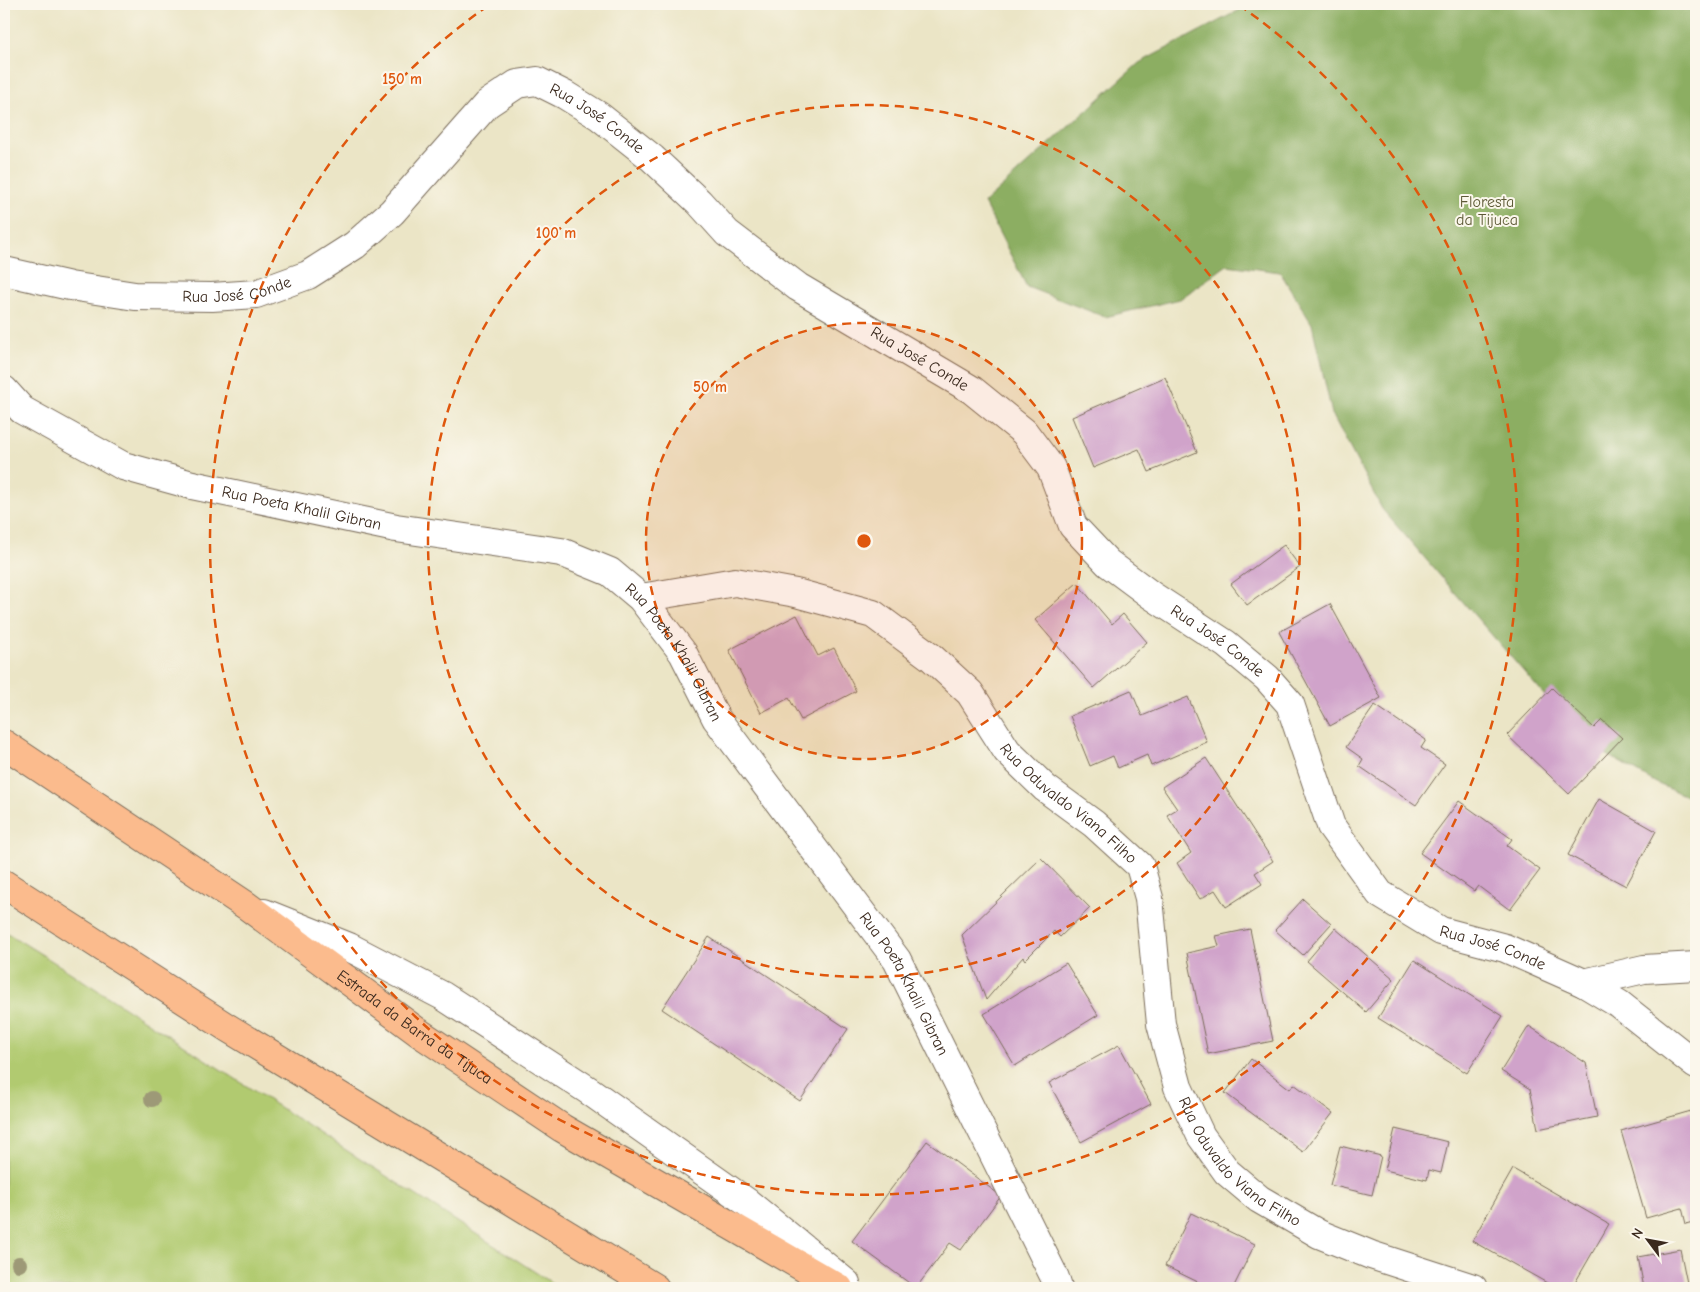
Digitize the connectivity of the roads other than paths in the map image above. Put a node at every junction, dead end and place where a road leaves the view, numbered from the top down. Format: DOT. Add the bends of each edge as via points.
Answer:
graph roads {
  1 [pos="4,271"];
  2 [pos="4,390"];
  3 [pos="641,598"];
  4 [pos="4,744"];
  5 [pos="4,884"];
  6 [pos="247,906"];
  7 [pos="1696,966"];
  8 [pos="1584,983"];
  9 [pos="1696,1065"];
  10 [pos="655,1288"];
  11 [pos="839,1288"];
  12 [pos="853,1288"];
  13 [pos="1058,1288"];
  14 [pos="1473,1288"];
  1 -- 8 [label="street, Rua José Conde" via="135,296 256,294 308,275 355,245 392,212 487,104 517,84 537,81 599,116 652,158 727,232 798,287 972,390 1024,432 1052,468 1073,526 1108,563 1226,644 1267,678 1290,704 1331,826 1380,894 1441,931 1504,948"];
  2 -- 3 [label="street, Rua Poeta Khalil Gibran" via="22,410 122,466 192,485 396,528 562,552 610,572"];
  3 -- 13 [label="street, Rua Poeta Khalil Gibran" via="683,653 716,718 897,960"];
  3 -- 14 [label="street, Rua Oduvaldo Viana Filho" via="735,582 796,593 873,614 931,657 970,693 1007,751 1045,788 1094,824 1140,866 1149,898 1161,1024 1178,1087 1201,1136 1227,1172 1260,1199 1319,1234"];
  4 -- 6 [label="main road, Estrada da Barra da Tijuca"];
  5 -- 10 [label="main road" via="228,1028"];
  6 -- 11 [label="main road, Estrada da Barra da Tijuca" via="418,1032 562,1128"];
  6 -- 12 [label="street" via="350,947 443,996 588,1090 748,1203"];
  7 -- 8 [label="street" via="1644,969"];
  8 -- 9 [label="street, Rua José Conde" via="1619,1004"];
}
